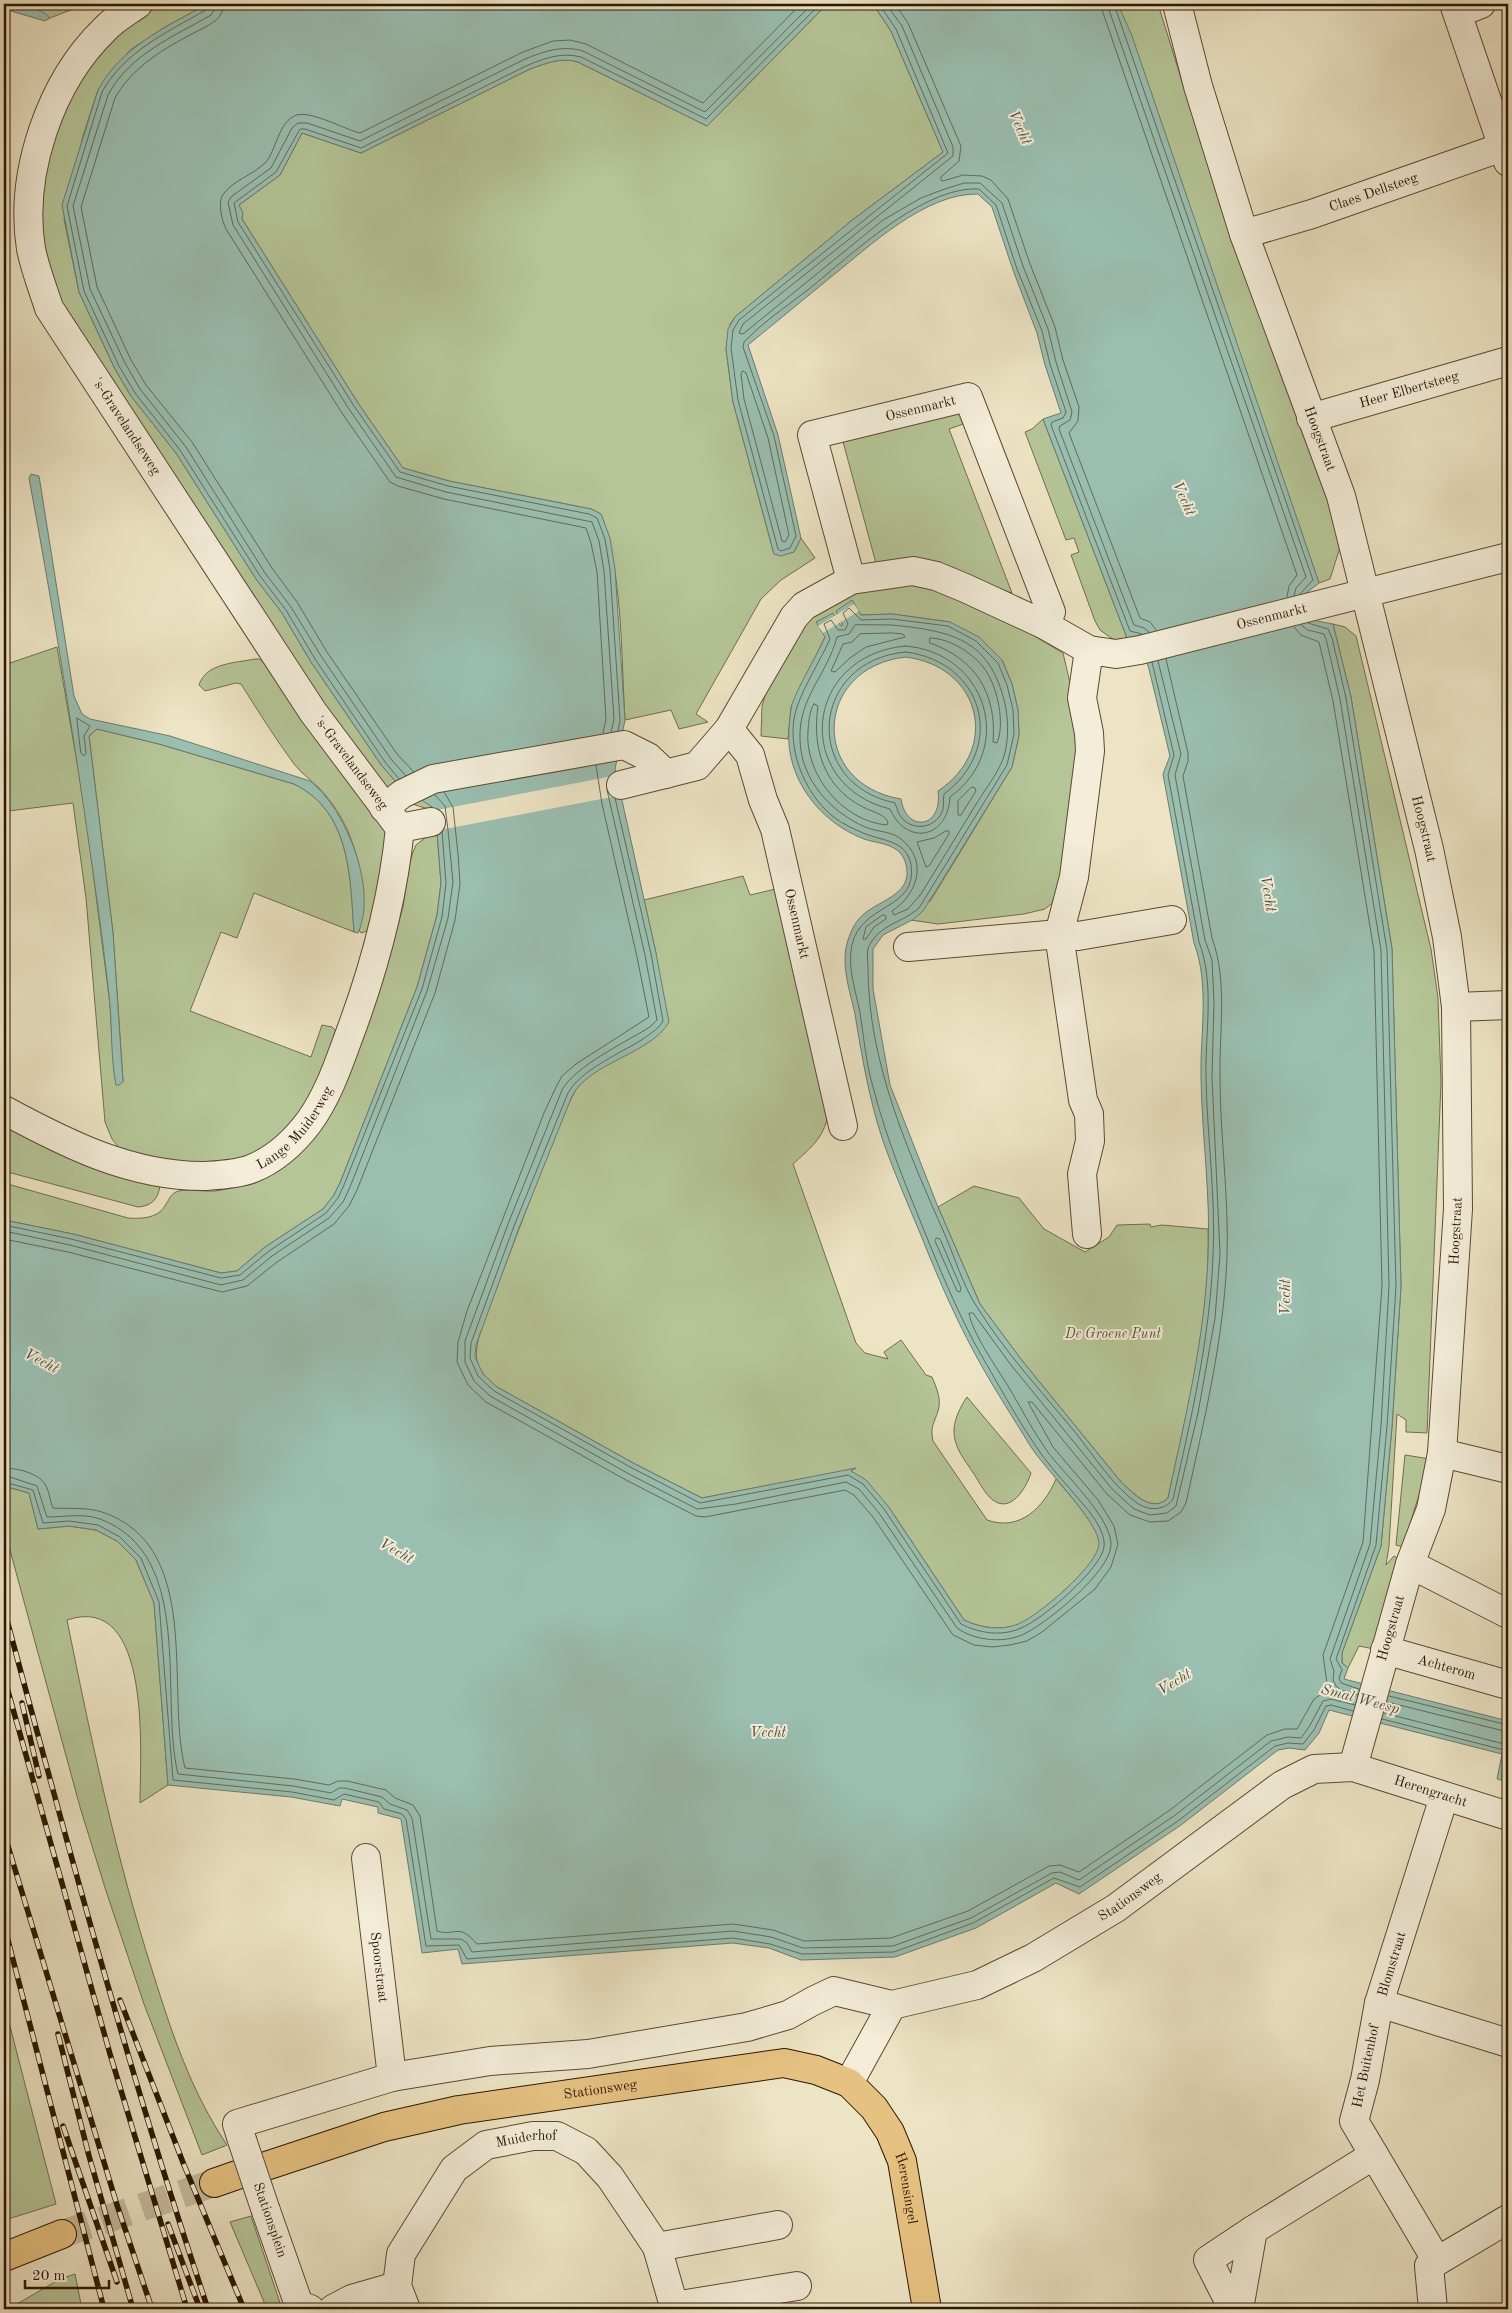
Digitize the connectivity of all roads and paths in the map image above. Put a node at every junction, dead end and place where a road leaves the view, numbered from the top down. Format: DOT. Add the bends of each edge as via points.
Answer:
graph roads {
  1 [pos="138,4"];
  2 [pos="1176,4"];
  3 [pos="1464,7"];
  4 [pos="1506,151"];
  5 [pos="1244,234"];
  6 [pos="1508,361"];
  7 [pos="1311,418"];
  8 [pos="1508,557"];
  9 [pos="851,580"];
  10 [pos="1365,592"];
  11 [pos="1045,625"];
  12 [pos="1089,650"];
  13 [pos="729,729"];
  14 [pos="666,774"];
  15 [pos="621,785"];
  16 [pos="395,810"];
  17 [pos="430,822"];
  18 [pos="1172,920"];
  19 [pos="1059,934"];
  20 [pos="908,947"];
  21 [pos="1508,1005"];
  22 [pos="1456,1006"];
  23 [pos="4,1110"];
  24 [pos="843,1126"];
  25 [pos="1087,1234"];
  26 [pos="1442,1453"];
  27 [pos="1508,1468"];
  28 [pos="1410,1564"];
  29 [pos="1508,1614"];
  30 [pos="1385,1650"];
  31 [pos="1508,1685"];
  32 [pos="1353,1767"];
  33 [pos="1444,1797"];
  34 [pos="1508,1816"];
  35 [pos="366,1858"];
  36 [pos="1379,2003"];
  37 [pos="892,2005"];
  38 [pos="1508,2043"];
  39 [pos="392,2077"];
  40 [pos="849,2083"];
  41 [pos="240,2132"];
  42 [pos="1374,2154"];
  43 [pos="266,2166"];
  44 [pos="1508,2219"];
  45 [pos="778,2225"];
  46 [pos="1253,2230"];
  47 [pos="62,2234"];
  48 [pos="656,2247"];
  49 [pos="4,2257"];
  50 [pos="1437,2261"];
  51 [pos="797,2286"];
  52 [pos="401,2297"];
  53 [pos="310,2309"];
  54 [pos="333,2309"];
  55 [pos="927,2309"];
  56 [pos="1233,2309"];
  57 [pos="1240,2309"];
  58 [pos="1433,2309"];
  1 -- 16 [label="street, 's-Gravelandseweg" via="105,29 69,73 35,154 29,214 31,250 49,308 302,696"];
  2 -- 5 [label="street, Hoogstraat"];
  3 -- 4 [label="street"];
  4 -- 5 [label="street, Claes Dellsteeg"];
  5 -- 7 [label="street, Hoogstraat"];
  6 -- 7 [label="street, Heer Elbertsteeg"];
  7 -- 10 [label="street, Hoogstraat" via="1341,496"];
  8 -- 10 [label="street, Ossenmarkt"];
  9 -- 11 [label="street, Ossenmarkt" via="913,571 936,576"];
  9 -- 11 [label="street, Ossenmarkt" via="812,435 968,397 1051,612"];
  9 -- 13 [label="street, Ossenmarkt" via="804,606 794,618"];
  10 -- 12 [label="street, Ossenmarkt" via="1140,650 1116,654"];
  10 -- 22 [label="street, Hoogstraat" via="1430,849 1447,936"];
  11 -- 12 [label="street, Ossenmarkt"];
  12 -- 19 [label="street" via="1082,698 1090,733 1090,751 1074,877"];
  13 -- 14 [label="street, Ossenmarkt" via="697,766"];
  13 -- 24 [label="street, Ossenmarkt" via="750,755 775,829"];
  14 -- 15 [label="street, Ossenmarkt"];
  14 -- 16 [label="street" via="648,757 624,745 433,778"];
  16 -- 17 [label="street"];
  16 -- 23 [label="street, Lange Muiderweg" via="397,862 380,945 337,1068 309,1122 273,1158 249,1170 217,1175 171,1174 98,1156"];
  18 -- 19 [label="street" via="1078,936"];
  19 -- 20 [label="street"];
  19 -- 25 [label="street" via="1083,1100 1089,1114 1090,1141 1082,1174"];
  21 -- 22 [label="street"];
  22 -- 26 [label="street, Hoogstraat" via="1458,1209"];
  26 -- 27 [label="street"];
  26 -- 28 [label="street, Hoogstraat" via="1431,1508"];
  28 -- 29 [label="street"];
  28 -- 30 [label="street, Hoogstraat"];
  30 -- 31 [label="street, Achterom"];
  30 -- 32 [label="street, Hoogstraat"];
  32 -- 33 [label="street, Herengracht"];
  32 -- 37 [label="street, Stationsweg" via="1314,1769 1282,1785 1116,1908 1033,1958 977,1985"];
  33 -- 34 [label="street, Herengracht"];
  33 -- 36 [label="street, Blomstraat"];
  35 -- 39 [label="street, Spoorstraat"];
  36 -- 38 [label="street, Blomstraat"];
  36 -- 42 [label="street, Het Buitenhof" via="1354,2121"];
  37 -- 39 [label="street, Stationsweg" via="834,1992 788,2015 747,2027 588,2054 490,2061"];
  37 -- 40 [label="street"];
  39 -- 41 [label="street, Stationsweg"];
  40 -- 43 [label="main road, Stationsweg" via="816,2070 784,2063 459,2110 384,2127"];
  40 -- 55 [label="main road, Herensingel" via="874,2108 890,2132 902,2161"];
  41 -- 53 [label="street, Stationsplein, bridge" via="299,2305"];
  42 -- 46 [label="street"];
  42 -- 50 [label="street, Het Buitenhof"];
  44 -- 50 [label="street"];
  45 -- 48 [label="street"];
  46 -- 56 [label="street" via="1208,2260"];
  46 -- 57 [label="street"];
  47 -- 49 [label="main road"];
  48 -- 51 [label="street, Muiderhof" via="674,2306"];
  48 -- 52 [label="street, Muiderhof" via="610,2178 586,2151 557,2136 534,2136 486,2145 454,2169 401,2254"];
  50 -- 58 [label="street" via="1429,2266"];
  52 -- 54 [label="street" via="352,2299"];
}
